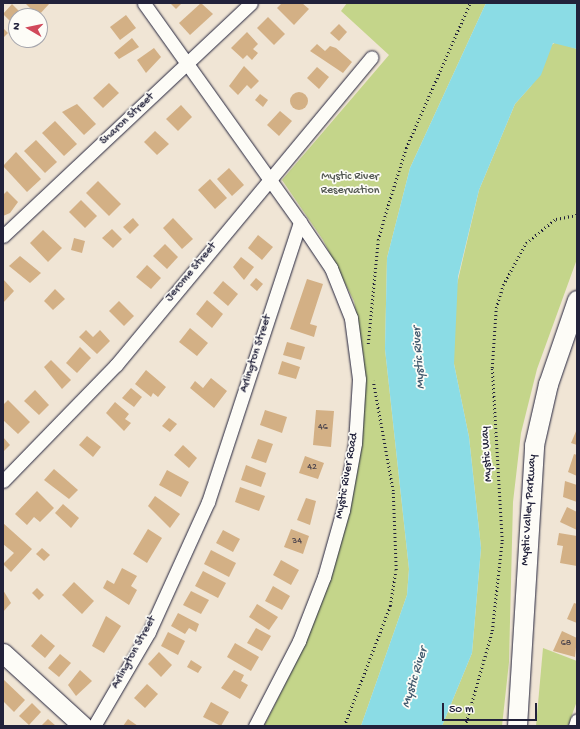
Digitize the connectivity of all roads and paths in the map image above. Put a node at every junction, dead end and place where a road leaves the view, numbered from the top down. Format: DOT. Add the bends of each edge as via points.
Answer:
graph roads {
  1 [pos="144,3"];
  2 [pos="251,3"];
  3 [pos="470,3"];
  4 [pos="372,57"];
  5 [pos="188,65"];
  6 [pos="270,180"];
  7 [pos="577,215"];
  8 [pos="300,222"];
  9 [pos="3,236"];
  10 [pos="577,300"];
  11 [pos="368,351"];
  12 [pos="372,378"];
  13 [pos="3,481"];
  14 [pos="3,653"];
  15 [pos="577,720"];
  16 [pos="83,726"];
  17 [pos="94,726"];
  18 [pos="255,726"];
  19 [pos="344,726"];
  20 [pos="464,726"];
  21 [pos="517,726"];
  22 [pos="575,726"];
  1 -- 5 [label="street"];
  2 -- 5 [label="street, Sharon Street"];
  3 -- 11 [label="path" via="406,148 389,202 378,240"];
  4 -- 6 [label="street, Jerome Street"];
  5 -- 6 [label="street"];
  5 -- 9 [label="street, Sharon Street"];
  6 -- 8 [label="street"];
  6 -- 13 [label="street, Jerome Street" via="116,365"];
  7 -- 20 [label="path, Mystic Way" via="556,219 526,243 503,285 496,308 492,368 502,541 492,631"];
  8 -- 17 [label="street, Arlington Street" via="208,502 149,632"];
  8 -- 18 [label="street, Mystic River Road" via="331,268 351,318 359,379 355,443 343,510 324,577 300,641"];
  10 -- 21 [label="main road, Mystic Valley Parkway" via="548,384 534,445"];
  12 -- 19 [label="path" via="393,491 396,570 390,606"];
  14 -- 16 [label="main road"];
  15 -- 22 [label="street"];
}
